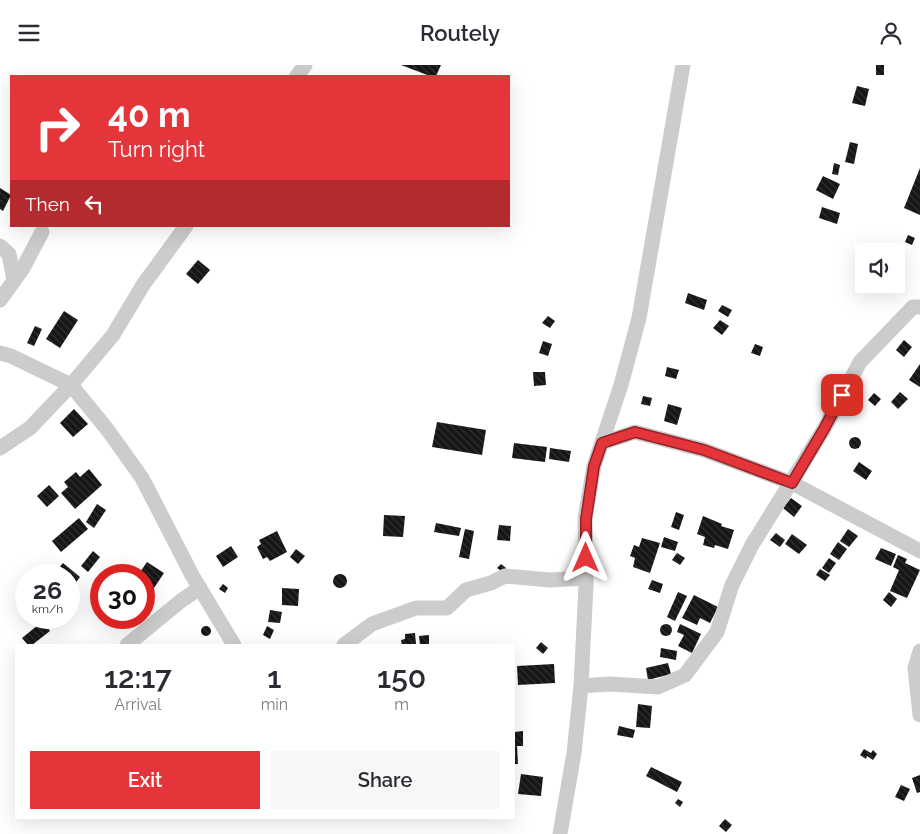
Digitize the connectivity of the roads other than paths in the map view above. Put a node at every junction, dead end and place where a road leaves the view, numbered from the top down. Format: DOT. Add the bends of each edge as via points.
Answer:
graph roads {
  1 [pos="683,65"];
  2 [pos="185,227"];
  3 [pos="42,231"];
  4 [pos="0,246"];
  5 [pos="14,280"];
  6 [pos="0,300"];
  7 [pos="920,307"];
  8 [pos="0,353"];
  9 [pos="71,385"];
  10 [pos="602,443"];
  11 [pos="0,447"];
  12 [pos="792,483"];
  13 [pos="920,551"];
  14 [pos="586,578"];
  15 [pos="200,588"];
  16 [pos="128,644"];
  17 [pos="233,644"];
  18 [pos="345,644"];
  19 [pos="920,651"];
  20 [pos="581,685"];
  21 [pos="920,715"];
  22 [pos="560,834"];
  1 -- 10 [label="street" via="639,318"];
  2 -- 9 [label="street" via="143,285 113,335"];
  3 -- 5 [label="street"];
  4 -- 5 [label="street" via="9,254"];
  5 -- 6 [label="street"];
  7 -- 12 [label="street" via="913,307 860,361"];
  8 -- 9 [label="street"];
  9 -- 11 [label="street" via="30,428"];
  9 -- 15 [label="street" via="142,478"];
  10 -- 12 [label="street" via="635,432 704,450"];
  10 -- 14 [label="street" via="594,466 586,519"];
  12 -- 13 [label="street"];
  12 -- 20 [label="street" via="748,553 732,585 716,632 685,675 658,687"];
  14 -- 18 [label="street" via="550,580 505,576 466,590 447,608 416,608 372,624"];
  14 -- 20 [label="street"];
  15 -- 16 [label="street"];
  15 -- 17 [label="street"];
  19 -- 21 [label="street" via="915,668"];
  20 -- 22 [label="street" via="574,753"];
}
